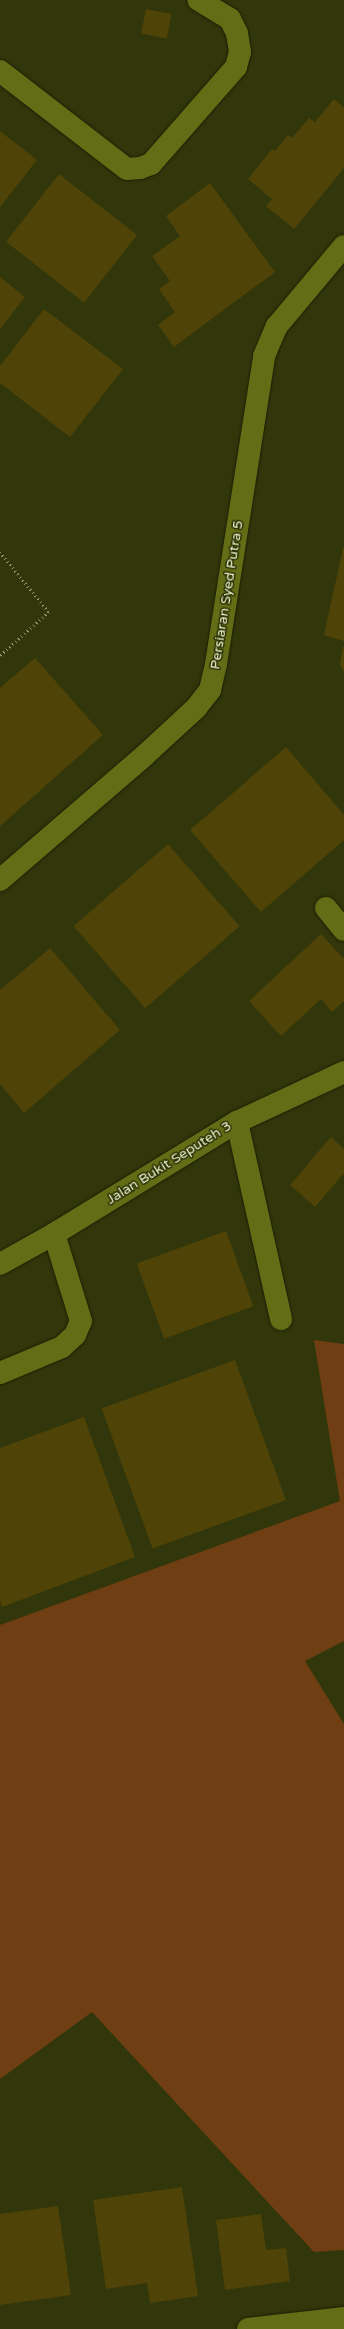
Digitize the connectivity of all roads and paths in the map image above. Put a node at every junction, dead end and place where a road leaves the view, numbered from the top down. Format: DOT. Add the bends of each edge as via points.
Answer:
graph roads {
  1 [pos="198,0"];
  2 [pos="0,70"];
  3 [pos="344,246"];
  4 [pos="0,552"];
  5 [pos="0,656"];
  6 [pos="0,880"];
  7 [pos="326,908"];
  8 [pos="344,930"];
  9 [pos="344,1072"];
  10 [pos="237,1122"];
  11 [pos="54,1234"];
  12 [pos="0,1264"];
  13 [pos="281,1318"];
  14 [pos="0,1373"];
  15 [pos="344,2318"];
  16 [pos="248,2329"];
  1 -- 2 [label="street" via="230,19 237,33 240,52 236,67 152,164 127,169"];
  3 -- 6 [label="street, Persiaran Syed Putra 5" via="277,326 264,356 210,690 196,708 144,756"];
  4 -- 5 [label="path" via="49,612"];
  7 -- 8 [label="street"];
  9 -- 10 [label="street, Jalan Bukit Seputeh 3"];
  10 -- 11 [label="street, Jalan Bukit Seputeh 3"];
  10 -- 13 [label="street"];
  11 -- 12 [label="street, Jalan Bukit Seputeh 3"];
  11 -- 14 [label="street" via="81,1320 75,1335 62,1347"];
  15 -- 16 [label="street"];
}
